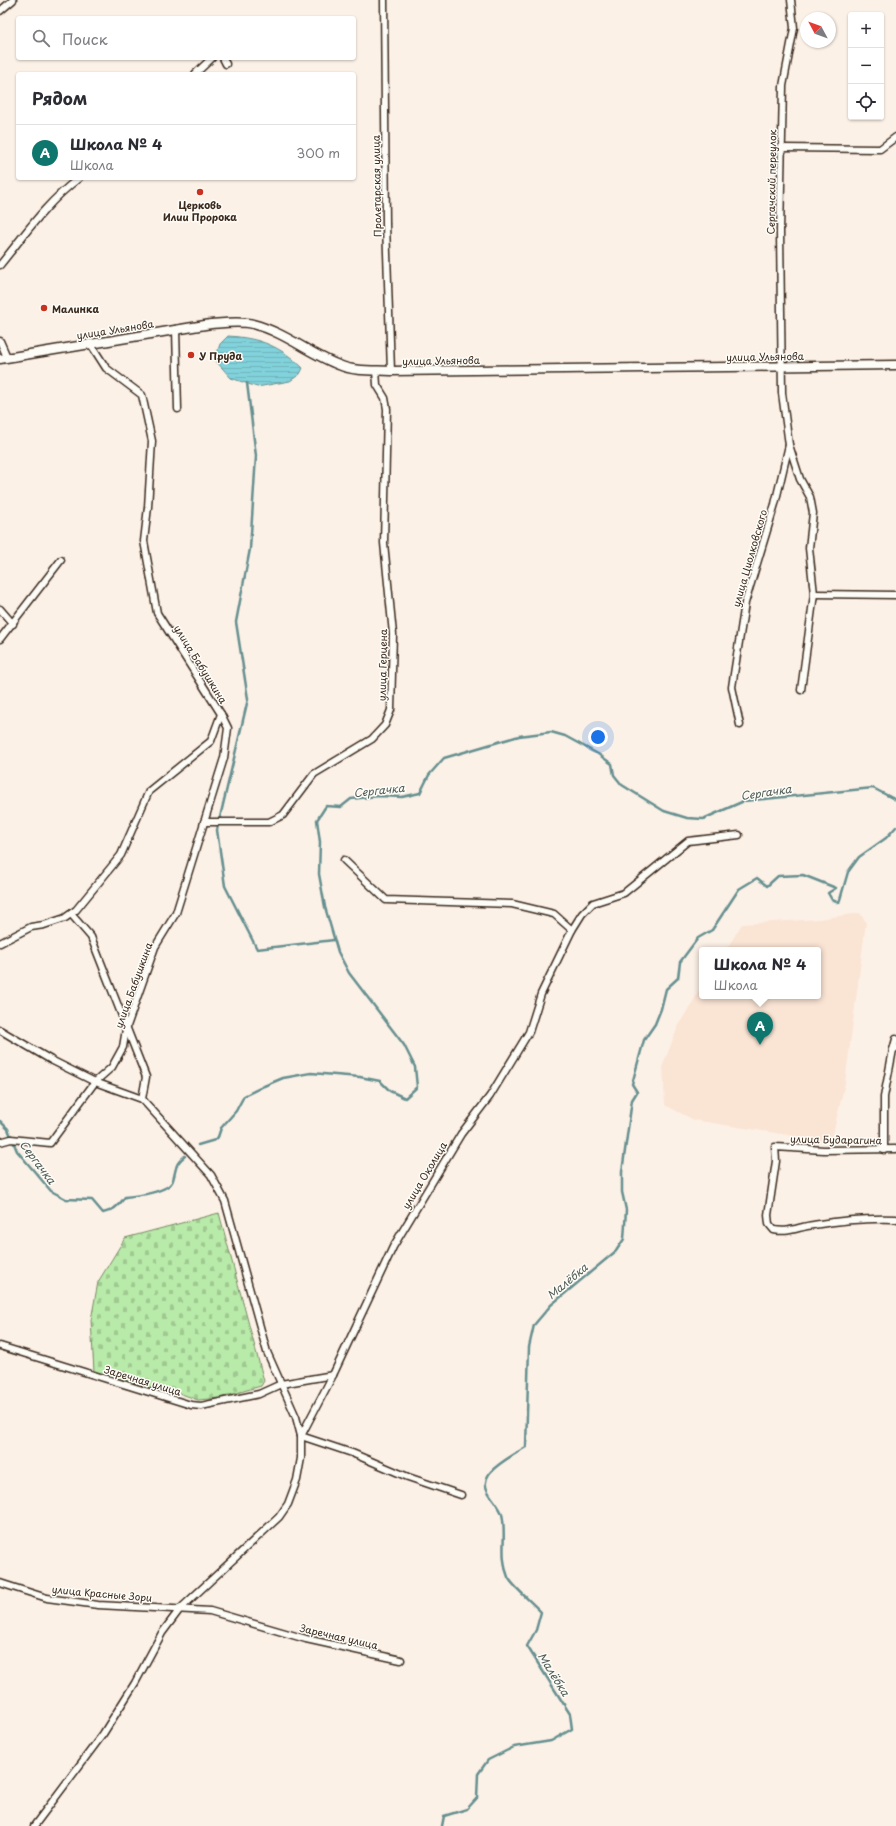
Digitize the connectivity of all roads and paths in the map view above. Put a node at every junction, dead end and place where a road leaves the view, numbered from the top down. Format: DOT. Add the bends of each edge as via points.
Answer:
graph roads {
  1 [pos="13,0"];
  2 [pos="384,0"];
  3 [pos="791,0"];
  4 [pos="0,11"];
  5 [pos="210,60"];
  6 [pos="196,72"];
  7 [pos="896,137"];
  8 [pos="782,148"];
  9 [pos="76,180"];
  10 [pos="0,265"];
  11 [pos="176,329"];
  12 [pos="0,341"];
  13 [pos="90,343"];
  14 [pos="3,358"];
  15 [pos="896,365"];
  16 [pos="781,366"];
  17 [pos="376,370"];
  18 [pos="391,371"];
  19 [pos="178,409"];
  20 [pos="789,445"];
  21 [pos="61,560"];
  22 [pos="814,594"];
  23 [pos="896,595"];
  24 [pos="0,609"];
  25 [pos="13,624"];
  26 [pos="0,639"];
  27 [pos="801,690"];
  28 [pos="221,714"];
  29 [pos="740,725"];
  30 [pos="204,822"];
  31 [pos="739,835"];
  32 [pos="344,860"];
  33 [pos="71,914"];
  34 [pos="572,930"];
  35 [pos="0,943"];
  36 [pos="126,1029"];
  37 [pos="0,1030"];
  38 [pos="896,1039"];
  39 [pos="894,1049"];
  40 [pos="95,1082"];
  41 [pos="142,1099"];
  42 [pos="0,1142"];
  43 [pos="896,1149"];
  44 [pos="884,1150"];
  45 [pos="896,1219"];
  46 [pos="0,1346"];
  47 [pos="333,1375"];
  48 [pos="281,1384"];
  49 [pos="301,1436"];
  50 [pos="461,1495"];
  51 [pos="0,1583"];
  52 [pos="180,1609"];
  53 [pos="401,1660"];
  54 [pos="34,1826"];
  1 -- 4 [label="street"];
  2 -- 18 [label="street, Пролетарская улица" via="386,224"];
  3 -- 8 [label="street, Сергачский переулок" via="794,28 783,86"];
  5 -- 6 [label="street"];
  7 -- 8 [label="street" via="880,149"];
  8 -- 16 [label="street, Сергачский переулок"];
  9 -- 10 [label="street" via="60,193 39,216"];
  11 -- 13 [label="main road, улица Ульянова"];
  11 -- 17 [label="main road, улица Ульянова" via="230,322 254,324 340,366"];
  11 -- 19 [label="street"];
  12 -- 14 [label="street"];
  13 -- 14 [label="main road, улица Ульянова"];
  13 -- 28 [label="street, улица Бабушкина" via="106,368 142,395 152,441 144,541 158,613"];
  15 -- 16 [label="main road, улица Ульянова"];
  16 -- 18 [label="main road, улица Ульянова"];
  16 -- 20 [label="street, улица Циолковского"];
  17 -- 18 [label="main road, улица Ульянова"];
  17 -- 30 [label="street, улица Герцена" via="377,385 387,409 384,543 393,634 392,710 385,725 372,739 314,774 283,815 269,822"];
  20 -- 22 [label="street, улица Циолковского" via="800,479 810,497 813,514 809,548"];
  20 -- 29 [label="street, улица Циолковского" via="775,504 745,603 732,687"];
  21 -- 25 [label="street"];
  22 -- 23 [label="street"];
  22 -- 27 [label="street, улица Циолковского"];
  24 -- 25 [label="street"];
  25 -- 26 [label="street"];
  28 -- 30 [label="street" via="228,728 224,758"];
  28 -- 33 [label="street, улица Бабушкина" via="211,741 149,791 121,855"];
  30 -- 36 [label="street, улица Бабушкина" via="176,913 155,947"];
  31 -- 34 [label="street, улица Околица" via="688,841 624,893 593,903"];
  32 -- 34 [label="street" via="386,900 512,904 554,914"];
  33 -- 35 [label="street, улица Бабушкина" via="44,925 31,927"];
  33 -- 36 [label="street" via="91,937"];
  34 -- 47 [label="street, улица Околица" via="541,994 529,1032 490,1096 461,1134 393,1247"];
  36 -- 40 [label="street, улица Бабушкина" via="122,1047 112,1067"];
  36 -- 41 [label="street" via="146,1077"];
  37 -- 40 [label="street"];
  38 -- 39 [label="street"];
  39 -- 44 [label="street" via="884,1097"];
  40 -- 41 [label="street"];
  40 -- 42 [label="street, улица Бабушкина" via="50,1143 11,1139"];
  41 -- 48 [label="street" via="211,1175 226,1201 267,1352"];
  43 -- 44 [label="street, улица Бударагина"];
  44 -- 45 [label="street, улица Бударагина" via="775,1147 776,1161 769,1224 774,1230 785,1232 813,1225"];
  46 -- 48 [label="street, Заречная улица" via="191,1405 201,1406 259,1394"];
  47 -- 48 [label="street, Заречная улица"];
  47 -- 49 [label="street, улица Околица"];
  48 -- 49 [label="street" via="296,1417"];
  49 -- 50 [label="street"];
  49 -- 52 [label="street" via="297,1480 288,1504 279,1516"];
  51 -- 52 [label="street, улица Красные Зори" via="47,1598 98,1605"];
  52 -- 53 [label="street, Заречная улица" via="210,1611 306,1639"];
  52 -- 54 [label="street" via="162,1633 103,1734"];
}
